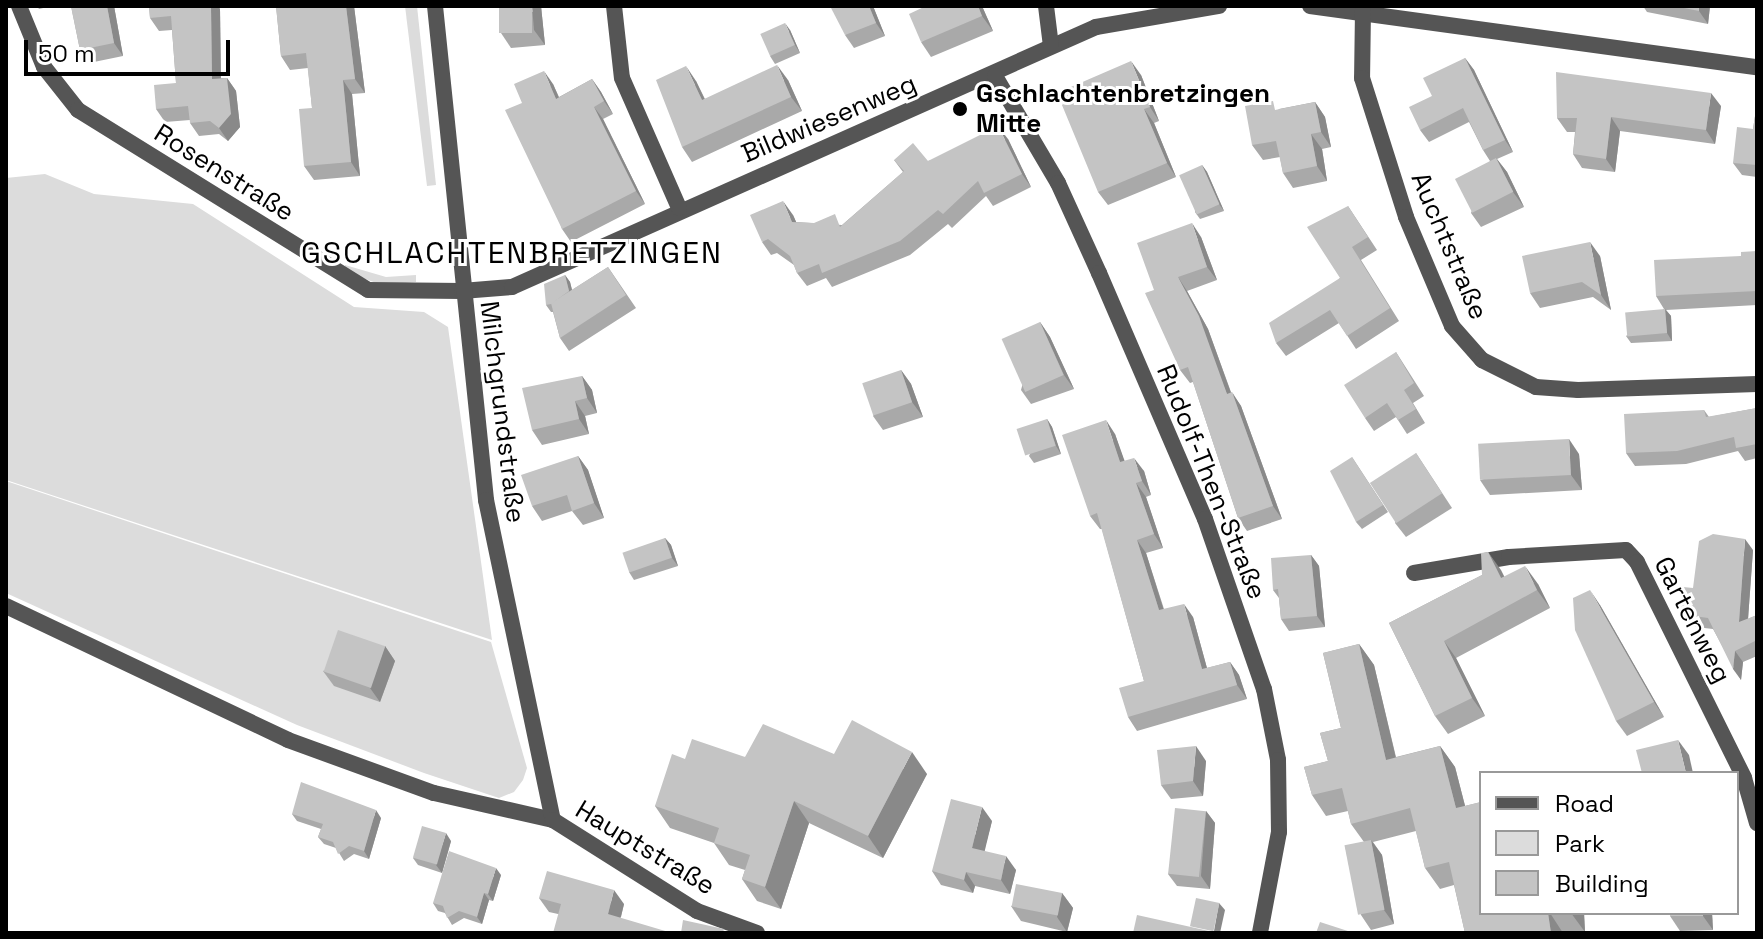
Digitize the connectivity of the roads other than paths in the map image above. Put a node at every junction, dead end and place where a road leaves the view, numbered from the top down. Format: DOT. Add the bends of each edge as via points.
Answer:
graph roads {
  1 [pos="19,6"];
  2 [pos="435,6"];
  3 [pos="614,6"];
  4 [pos="1046,6"];
  5 [pos="1219,6"];
  6 [pos="1310,6"];
  7 [pos="1363,10"];
  8 [pos="1051,46"];
  9 [pos="1757,67"];
  10 [pos="995,76"];
  11 [pos="679,208"];
  12 [pos="462,291"];
  13 [pos="1757,384"];
  14 [pos="1414,573"];
  15 [pos="6,606"];
  16 [pos="553,820"];
  17 [pos="1757,823"];
  18 [pos="757,933"];
  19 [pos="1260,933"];
  1 -- 12 [label="street, Rosenstraße" via="44,67 78,110 368,290"];
  2 -- 12 [label="street, Milchgrundstraße"];
  3 -- 11 [label="street" via="622,78"];
  4 -- 8 [label="street"];
  5 -- 8 [label="street, Bildwiesenweg" via="1096,27"];
  6 -- 7 [label="street"];
  7 -- 9 [label="street"];
  7 -- 13 [label="street, Auchtstraße" via="1362,78 1406,217 1452,326 1482,360 1536,387"];
  8 -- 10 [label="street, Bildwiesenweg"];
  10 -- 11 [label="street, Bildwiesenweg"];
  10 -- 19 [label="street, Rudolf-Then-Straße" via="1058,183 1099,273 1205,519 1264,689 1278,760 1279,832"];
  11 -- 12 [label="street, Bildwiesenweg" via="512,287"];
  12 -- 16 [label="street, Milchgrundstraße" via="486,500"];
  14 -- 17 [label="street, Gartenweg" via="1509,557 1626,550 1637,562 1744,778"];
  15 -- 16 [label="street, Hauptstraße" via="288,740 434,793"];
  16 -- 18 [label="street, Hauptstraße" via="697,911"];
}
